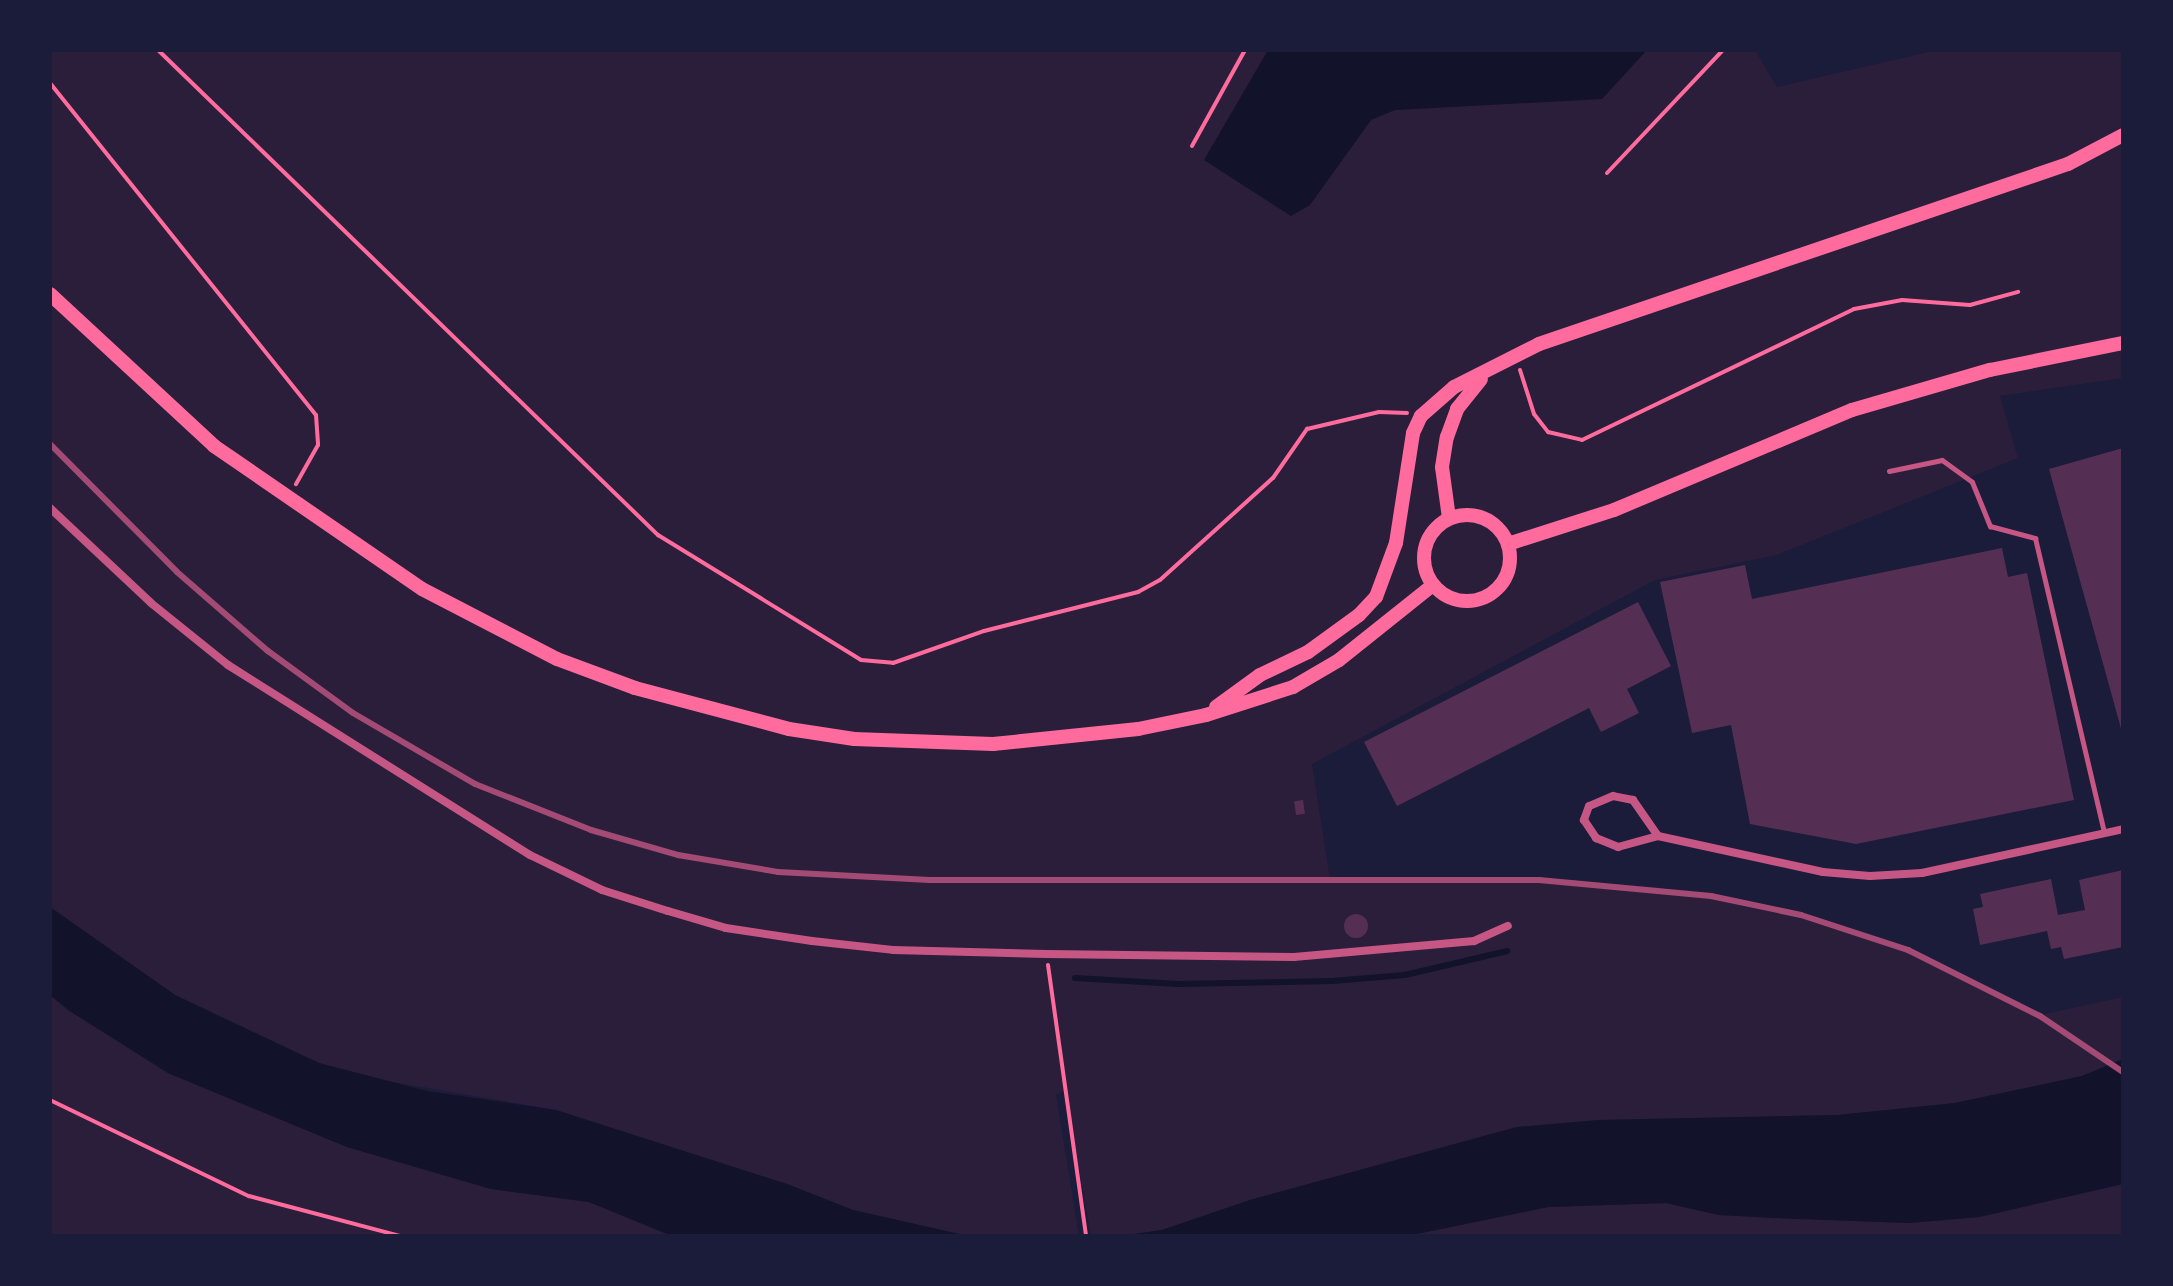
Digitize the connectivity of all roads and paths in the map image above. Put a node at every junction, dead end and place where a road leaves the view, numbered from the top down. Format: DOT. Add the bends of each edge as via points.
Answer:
graph roads {
  1 [pos="158,50"];
  2 [pos="1245,50"];
  3 [pos="1723,50"];
  4 [pos="50,83"];
  5 [pos="2123,135"];
  6 [pos="1192,146"];
  7 [pos="1607,173"];
  8 [pos="2018,292"];
  9 [pos="50,294"];
  10 [pos="2123,343"];
  11 [pos="1516,356"];
  12 [pos="1494,368"];
  13 [pos="1421,416"];
  14 [pos="1889,471"];
  15 [pos="284,498"];
  16 [pos="50,508"];
  17 [pos="1449,518"];
  18 [pos="1508,544"];
  19 [pos="1433,585"];
  20 [pos="1206,715"];
  21 [pos="2123,829"];
  22 [pos="2104,834"];
  23 [pos="1658,836"];
  24 [pos="1508,926"];
  25 [pos="1046,954"];
  26 [pos="50,1100"];
  27 [pos="400,1236"];
  28 [pos="1086,1236"];
  1 -- 13 [label="path" via="658,535 861,660 893,663 984,631 1138,592 1160,580 1273,478 1307,429 1379,412"];
  2 -- 6 [label="path"];
  3 -- 7 [label="path"];
  4 -- 15 [label="path" via="316,415 318,445 309,467"];
  5 -- 11 [label="main road" via="2068,164"];
  8 -- 11 [label="path" via="1970,305 1902,300 1854,309 1582,440 1548,432 1534,414"];
  9 -- 15 [label="main road" via="152,392"];
  10 -- 18 [label="main road" via="1990,370 1852,410 1614,510"];
  11 -- 12 [label="main road"];
  12 -- 13 [label="main road" via="1454,387"];
  12 -- 17 [label="main road" via="1471,388 1447,437 1442,467"];
  13 -- 20 [label="main road" via="1407,456 1391,563 1376,597 1308,652 1260,675"];
  14 -- 22 [label="lane" via="1942,460 1972,482 1990,526 2035,538"];
  15 -- 20 [label="main road" via="376,561 491,626 557,659 710,712 854,739 927,744 1062,738"];
  16 -- 25 [label="street" via="151,603 228,665 530,855 602,890 726,928 812,941 893,950"];
  17 -- 18 [label="main road" via="1475,515 1494,524"];
  17 -- 19 [label="main road" via="1430,534 1424,548 1423,563"];
  18 -- 19 [label="main road" via="1506,577 1492,593 1471,601 1454,600"];
  19 -- 20 [label="main road" via="1339,660 1293,687"];
  21 -- 22 [label="street"];
  22 -- 23 [label="street" via="1922,873 1870,876 1823,872"];
  23 -- 23 [label="street" via="1633,800 1613,796 1589,806 1584,820 1596,838 1618,847"];
  24 -- 25 [label="street" via="1474,941 1294,957"];
  25 -- 28 [label="path"];
  26 -- 27 [label="path" via="249,1196"];
}
